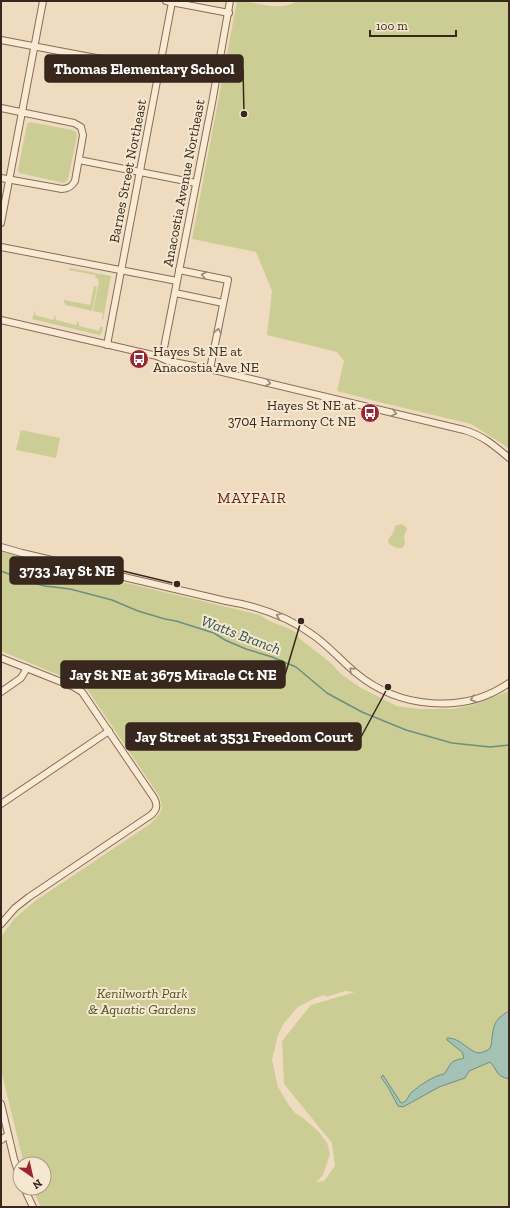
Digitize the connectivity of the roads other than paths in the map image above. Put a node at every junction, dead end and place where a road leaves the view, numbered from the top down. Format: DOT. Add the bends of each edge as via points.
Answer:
graph roads {
  1 [pos="43,1"];
  2 [pos="230,1"];
  3 [pos="169,2"];
  4 [pos="229,13"];
  5 [pos="1,40"];
  6 [pos="34,46"];
  7 [pos="159,70"];
  8 [pos="1,108"];
  9 [pos="21,112"];
  10 [pos="79,160"];
  11 [pos="140,172"];
  12 [pos="1,178"];
  13 [pos="9,179"];
  14 [pos="196,183"];
  15 [pos="1,223"];
  16 [pos="1,247"];
  17 [pos="121,270"];
  18 [pos="179,270"];
  19 [pos="177,281"];
  20 [pos="175,293"];
  21 [pos="223,303"];
  22 [pos="1,320"];
  23 [pos="107,345"];
  24 [pos="162,358"];
  25 [pos="210,369"];
  26 [pos="509,458"];
  27 [pos="1,547"];
  28 [pos="1,658"];
  29 [pos="27,668"];
  30 [pos="509,683"];
  31 [pos="1,692"];
  32 [pos="109,732"];
  33 [pos="1,804"];
  34 [pos="1,924"];
  35 [pos="1,1104"];
  36 [pos="8,1135"];
  37 [pos="1,1140"];
  38 [pos="13,1156"];
  39 [pos="28,1196"];
  40 [pos="33,1207"];
  1 -- 6 [label="street"];
  2 -- 4 [label="street, Anacostia Avenue Northeast"];
  3 -- 4 [label="street"];
  3 -- 7 [label="street, Barnes Street Northeast"];
  4 -- 14 [label="street, Anacostia Avenue Northeast"];
  5 -- 6 [label="street"];
  6 -- 7 [label="street"];
  6 -- 9 [label="street"];
  7 -- 11 [label="street, Barnes Street Northeast"];
  8 -- 9 [label="street"];
  9 -- 10 [label="street" via="79,125 84,135"];
  9 -- 13 [label="street"];
  10 -- 11 [label="street"];
  10 -- 13 [label="street" via="75,181 66,189"];
  11 -- 14 [label="street"];
  11 -- 17 [label="street, Barnes Street Northeast"];
  12 -- 13 [label="street"];
  13 -- 15 [label="street"];
  14 -- 18 [label="street, Anacostia Avenue Northeast"];
  16 -- 17 [label="street"];
  17 -- 19 [label="street"];
  17 -- 23 [label="street, Barnes Street Northeast"];
  18 -- 19 [label="street, Anacostia Avenue Northeast"];
  21 -- 18 [label="street, one-way" via="228,280"];
  19 -- 20 [label="street, Anacostia Avenue Northeast"];
  20 -- 21 [label="street"];
  20 -- 24 [label="street, Anacostia Avenue Northeast"];
  25 -- 21 [label="street, one-way"];
  22 -- 23 [label="street"];
  23 -- 24 [label="street"];
  24 -- 25 [label="street"];
  25 -- 26 [label="street, one-way" via="464,430 482,437"];
  30 -- 27 [label="street, one-way" via="491,693 460,702 430,703 408,700 387,693 363,678 313,634 256,607"];
  28 -- 29 [label="street"];
  29 -- 31 [label="street" via="21,678"];
  29 -- 32 [label="street" via="80,690"];
  32 -- 33 [label="street"];
  32 -- 34 [label="street" via="157,806 153,813 29,897"];
  35 -- 36 [label="street"];
  36 -- 37 [label="street"];
  36 -- 38 [label="street"];
  39 -- 40 [label="street"];
}
